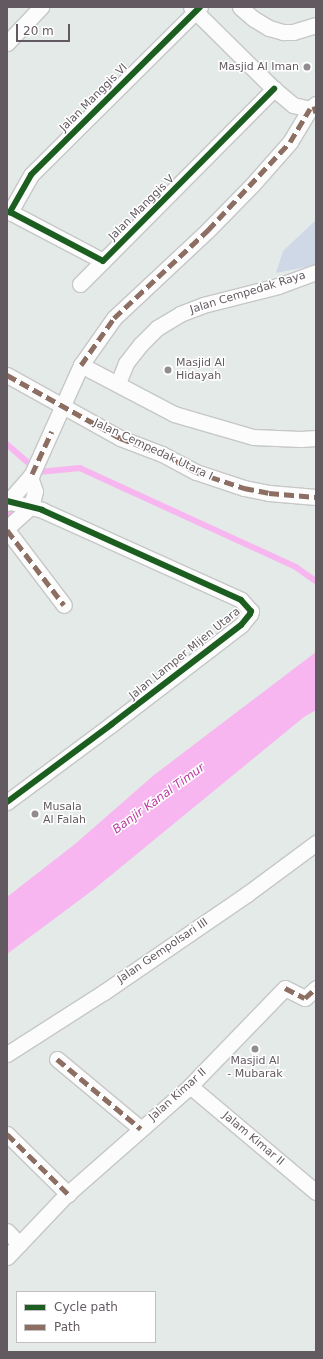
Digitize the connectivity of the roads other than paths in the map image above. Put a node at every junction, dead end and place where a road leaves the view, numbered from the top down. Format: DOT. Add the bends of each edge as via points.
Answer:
graph roads {
  1 [pos="41,7"];
  2 [pos="240,7"];
  3 [pos="196,8"];
  4 [pos="316,25"];
  5 [pos="7,43"];
  6 [pos="274,89"];
  7 [pos="314,108"];
  8 [pos="10,210"];
  9 [pos="103,261"];
  10 [pos="316,272"];
  11 [pos="80,284"];
  12 [pos="81,365"];
  13 [pos="7,375"];
  14 [pos="118,383"];
  15 [pos="63,406"];
  16 [pos="316,438"];
  17 [pos="31,475"];
  18 [pos="316,497"];
  19 [pos="8,502"];
  20 [pos="28,508"];
  21 [pos="7,529"];
  22 [pos="64,605"];
  23 [pos="7,802"];
  24 [pos="316,844"];
  25 [pos="316,988"];
  26 [pos="7,1054"];
  27 [pos="57,1058"];
  28 [pos="190,1086"];
  29 [pos="141,1129"];
  30 [pos="7,1134"];
  31 [pos="316,1192"];
  32 [pos="67,1195"];
  33 [pos="7,1231"];
  34 [pos="19,1244"];
  35 [pos="7,1257"];
  1 -- 5 [label="street"];
  2 -- 4 [label="street" via="254,20 282,32 293,32"];
  3 -- 6 [label="street"];
  3 -- 8 [label="street, Jalan Manggis VI" via="31,175"];
  6 -- 7 [label="street" via="293,105"];
  6 -- 9 [label="street, Jalan Manggis V"];
  7 -- 12 [label="street" via="286,147 208,230 114,318"];
  8 -- 9 [label="street"];
  9 -- 11 [label="street, Jalan Manggis V"];
  10 -- 14 [label="street, Jalan Cempedak Raya" via="278,286 203,305 180,314 157,328 141,344 126,363"];
  12 -- 14 [label="street"];
  12 -- 15 [label="street"];
  13 -- 15 [label="street, Jalan Cempedak Utara I"];
  14 -- 16 [label="street" via="174,414 253,437"];
  15 -- 17 [label="street"];
  15 -- 18 [label="street, Jalan Cempedak Utara I" via="120,438 219,480 269,493"];
  17 -- 19 [label="street"];
  17 -- 20 [label="street" via="35,491"];
  19 -- 20 [label="street"];
  20 -- 21 [label="street"];
  20 -- 23 [label="street, Jalan Lamper Mijen Utara" via="42,510 241,600 251,611 241,625"];
  21 -- 22 [label="street"];
  24 -- 26 [label="street, Jalan Gempolsari III" via="104,992"];
  25 -- 28 [label="street, Jalan Kimar II" via="305,998 285,988"];
  27 -- 29 [label="street"];
  28 -- 29 [label="street, Jalan Kimar II"];
  28 -- 31 [label="street, Jalam Kimar II"];
  29 -- 32 [label="street, Jalan Kimar II"];
  30 -- 32 [label="street"];
  32 -- 34 [label="street, Jalan Kimar II"];
  33 -- 34 [label="street"];
  34 -- 35 [label="street, Jalan Kimar II"];
}
